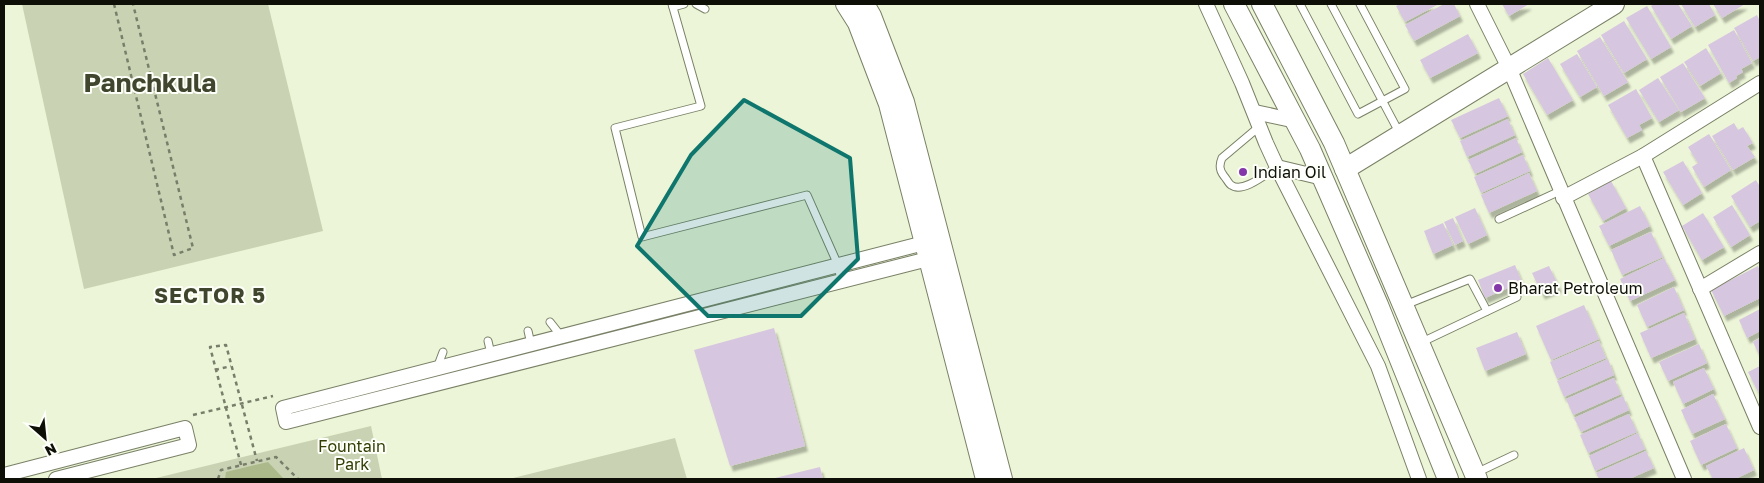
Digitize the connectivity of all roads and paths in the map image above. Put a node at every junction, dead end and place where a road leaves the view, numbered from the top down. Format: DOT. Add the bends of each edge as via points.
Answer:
graph roads {
  1 [pos="114,4"];
  2 [pos="133,4"];
  3 [pos="684,4"];
  4 [pos="696,4"];
  5 [pos="846,4"];
  6 [pos="864,4"];
  7 [pos="1206,4"];
  8 [pos="1234,4"];
  9 [pos="1262,4"];
  10 [pos="1300,4"];
  11 [pos="1331,4"];
  12 [pos="1360,4"];
  13 [pos="1477,4"];
  14 [pos="1614,4"];
  15 [pos="672,6"];
  16 [pos="705,9"];
  17 [pos="1509,68"];
  18 [pos="1760,83"];
  19 [pos="1382,101"];
  20 [pos="1255,112"];
  21 [pos="1296,121"];
  22 [pos="1260,126"];
  23 [pos="1401,135"];
  24 [pos="1644,156"];
  25 [pos="1277,167"];
  26 [pos="1345,170"];
  27 [pos="1323,178"];
  28 [pos="1562,194"];
  29 [pos="1499,220"];
  30 [pos="935,249"];
  31 [pos="1760,253"];
  32 [pos="838,265"];
  33 [pos="841,281"];
  34 [pos="1700,289"];
  35 [pos="1517,297"];
  36 [pos="1404,306"];
  37 [pos="1486,311"];
  38 [pos="550,322"];
  39 [pos="562,336"];
  40 [pos="1420,343"];
  41 [pos="443,352"];
  42 [pos="231,366"];
  43 [pos="437,368"];
  44 [pos="215,370"];
  45 [pos="342,392"];
  46 [pos="273,396"];
  47 [pos="301,403"];
  48 [pos="242,404"];
  49 [pos="345,407"];
  50 [pos="225,408"];
  51 [pos="193,415"];
  52 [pos="305,418"];
  53 [pos="1760,427"];
  54 [pos="1514,455"];
  55 [pos="257,461"];
  56 [pos="241,465"];
  57 [pos="4,475"];
  58 [pos="1476,477"];
  59 [pos="56,479"];
  60 [pos="218,479"];
  61 [pos="298,479"];
  62 [pos="986,479"];
  63 [pos="1002,479"];
  64 [pos="1420,479"];
  65 [pos="1448,479"];
  66 [pos="1684,479"];
  1 -- 2 [label="path" via="174,255 193,248"];
  3 -- 15 [label="lane"];
  4 -- 16 [label="lane"];
  5 -- 30 [label="street" via="858,22 889,104"];
  6 -- 30 [label="street" via="872,16 904,102"];
  7 -- 20 [label="street"];
  8 -- 21 [label="street"];
  9 -- 26 [label="street"];
  10 -- 19 [label="lane" via="1358,114"];
  11 -- 19 [label="lane"];
  12 -- 19 [label="lane" via="1405,89"];
  13 -- 17 [label="street"];
  14 -- 17 [label="street"];
  15 -- 32 [label="lane" via="701,106 615,128 642,237 807,195"];
  17 -- 23 [label="street"];
  17 -- 28 [label="street"];
  18 -- 24 [label="street"];
  19 -- 23 [label="lane"];
  20 -- 21 [label="street"];
  20 -- 22 [label="street"];
  21 -- 27 [label="street"];
  22 -- 25 [label="street"];
  22 -- 25 [label="lane" via="1222,158 1219,164 1221,172 1231,186 1239,188 1250,185"];
  23 -- 26 [label="street"];
  24 -- 28 [label="street"];
  24 -- 34 [label="street"];
  25 -- 27 [label="street"];
  25 -- 64 [label="street" via="1378,366"];
  26 -- 36 [label="street"];
  27 -- 65 [label="street"];
  28 -- 29 [label="lane"];
  28 -- 66 [label="street"];
  30 -- 32 [label="street"];
  30 -- 33 [label="street"];
  30 -- 62 [label="street"];
  30 -- 63 [label="street"];
  31 -- 34 [label="street"];
  32 -- 33 [label="lane"];
  32 -- 39 [label="street"];
  33 -- 49 [label="street"];
  34 -- 53 [label="street"];
  35 -- 37 [label="lane"];
  36 -- 37 [label="lane" via="1470,279"];
  36 -- 40 [label="street"];
  37 -- 40 [label="lane"];
  38 -- 39 [label="lane"];
  39 -- 43 [label="street" via="530,337"];
  40 -- 58 [label="street"];
  41 -- 43 [label="lane"];
  42 -- 44 [label="path"];
  42 -- 44 [label="path" via="226,345 210,347"];
  42 -- 48 [label="path"];
  43 -- 45 [label="street"];
  44 -- 50 [label="path"];
  45 -- 47 [label="street"];
  45 -- 49 [label="street"];
  46 -- 48 [label="path"];
  47 -- 52 [label="street"];
  47 -- 52 [label="street" via="283,408 286,422"];
  48 -- 50 [label="path"];
  48 -- 55 [label="path"];
  49 -- 52 [label="street"];
  50 -- 51 [label="path"];
  50 -- 56 [label="path"];
  54 -- 58 [label="lane"];
  55 -- 56 [label="path"];
  55 -- 61 [label="path" via="276,456"];
  56 -- 60 [label="path" via="221,470"];
  57 -- 59 [label="street" via="185,428 189,445"];
}
